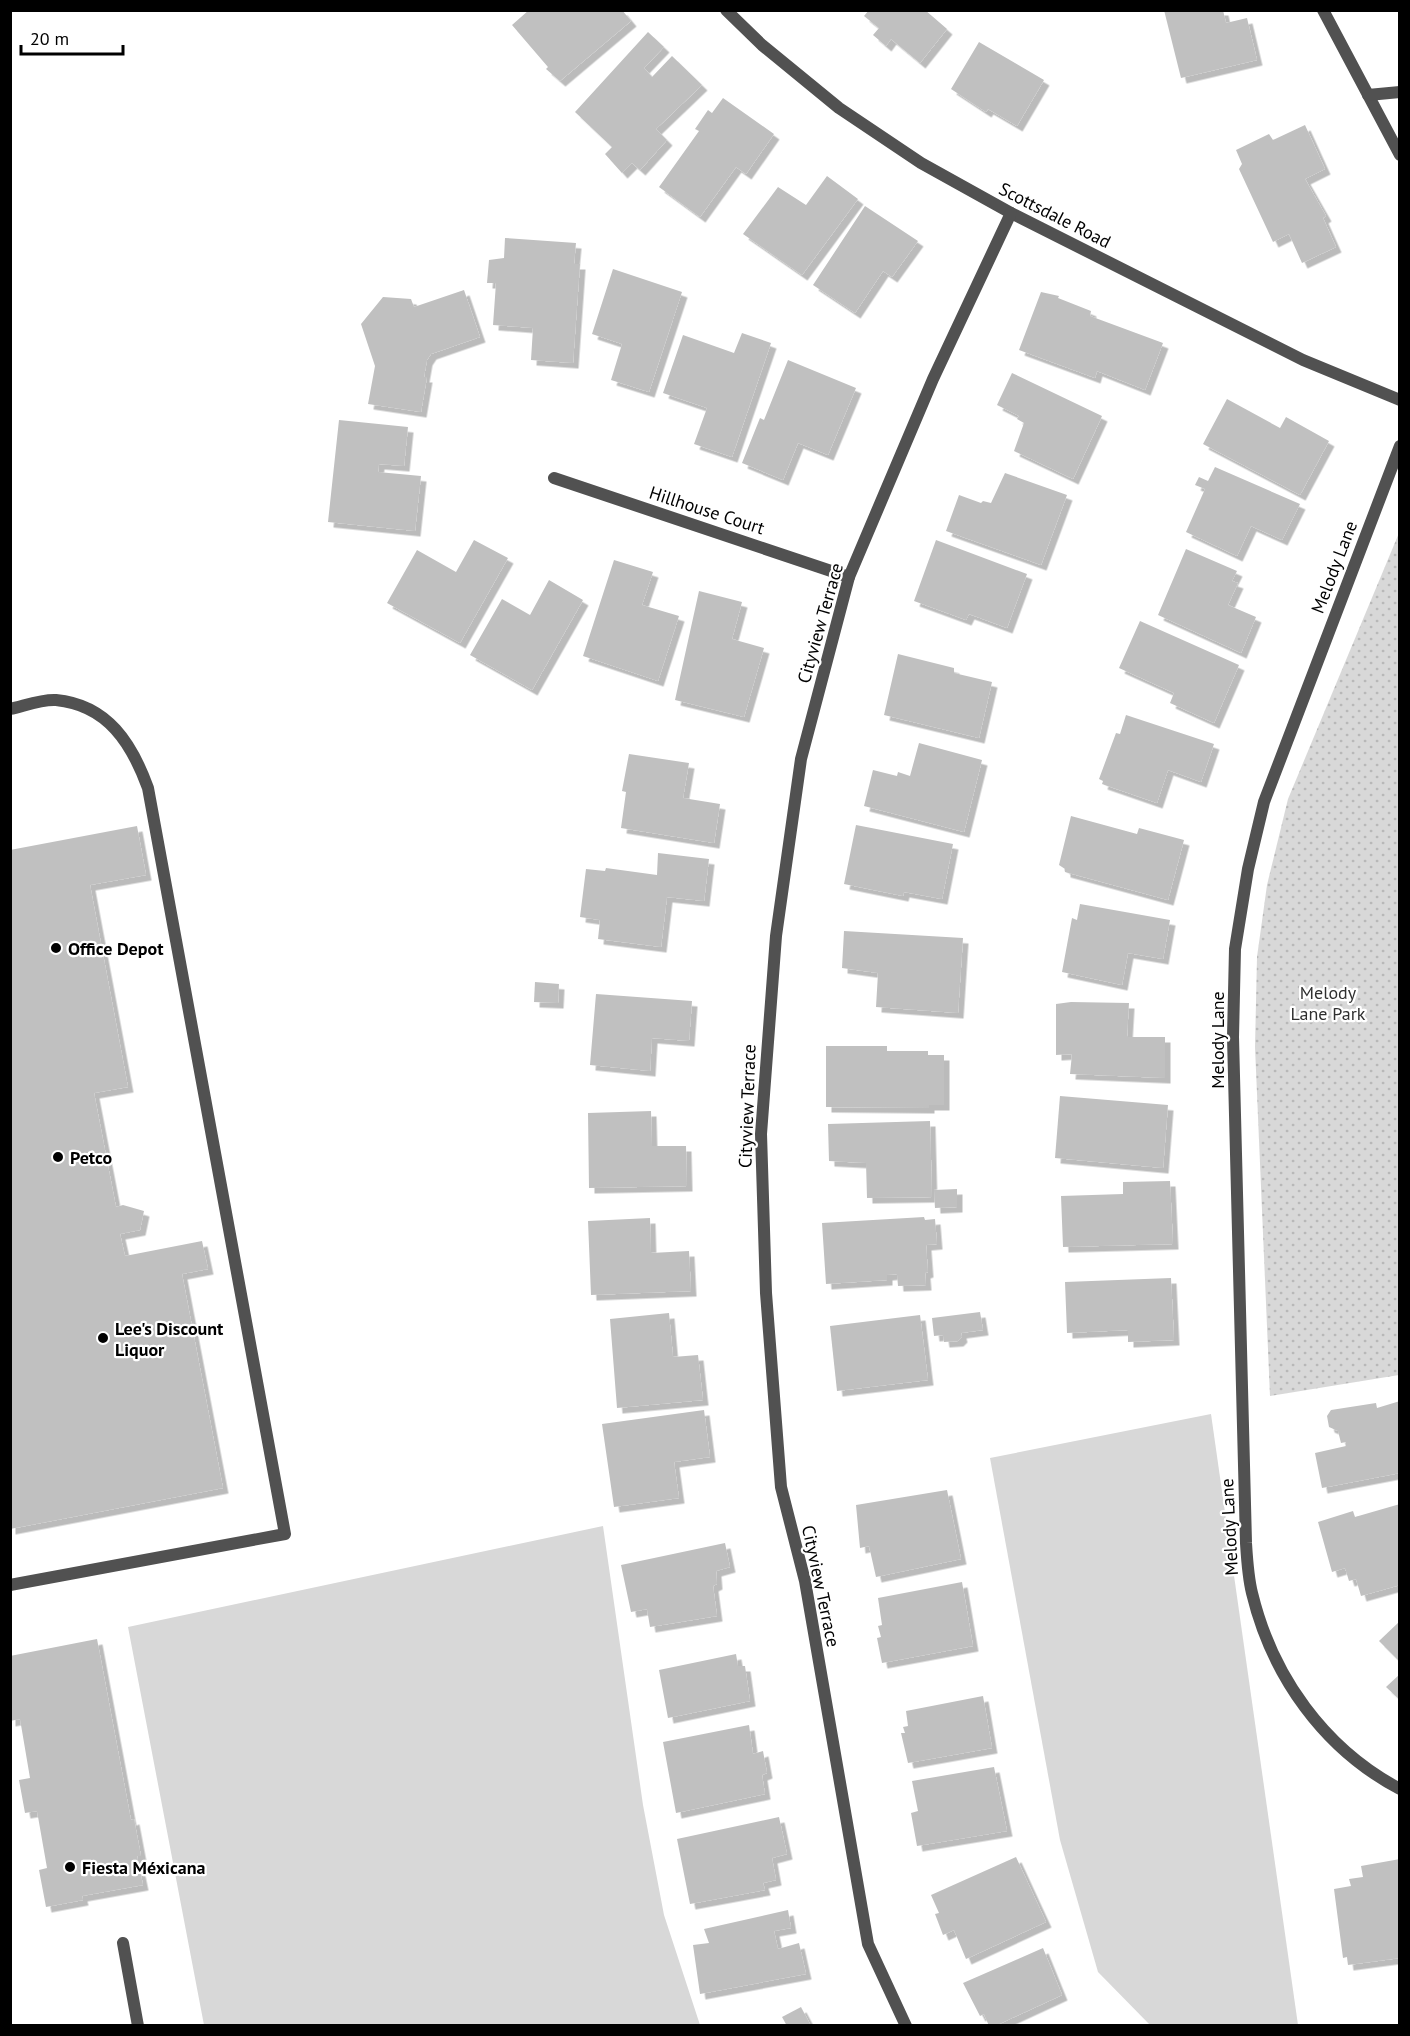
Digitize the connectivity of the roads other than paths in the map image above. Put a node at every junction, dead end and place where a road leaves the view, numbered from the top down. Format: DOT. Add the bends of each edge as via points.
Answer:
graph roads {
  1 [pos="726,10"];
  2 [pos="1323,10"];
  3 [pos="1400,92"];
  4 [pos="1368,95"];
  5 [pos="1400,155"];
  6 [pos="1011,213"];
  7 [pos="1400,400"];
  8 [pos="1400,446"];
  9 [pos="554,478"];
  10 [pos="849,577"];
  11 [pos="10,709"];
  12 [pos="10,1585"];
  13 [pos="1400,1789"];
  14 [pos="123,1943"];
  15 [pos="138,2025"];
  16 [pos="906,2025"];
  1 -- 6 [label="street, Scottsdale Road" via="839,108 921,163"];
  2 -- 4 [label="street"];
  3 -- 4 [label="street"];
  4 -- 5 [label="street"];
  6 -- 7 [label="street, Scottsdale Road" via="1303,360"];
  6 -- 10 [label="street, Cityview Terrace" via="933,379"];
  8 -- 13 [label="street, Melody Lane" via="1264,802 1235,948 1233,1037 1245,1542 1251,1592 1275,1658 1309,1714 1343,1750"];
  9 -- 10 [label="street, Hillhouse Court"];
  10 -- 16 [label="street, Cityview Terrace" via="801,759 776,936 760,1134 766,1293 781,1487 805,1581 868,1944"];
  11 -- 12 [label="street" via="54,700 83,705 113,725 136,756 147,788 285,1534"];
  14 -- 15 [label="street"];
}
